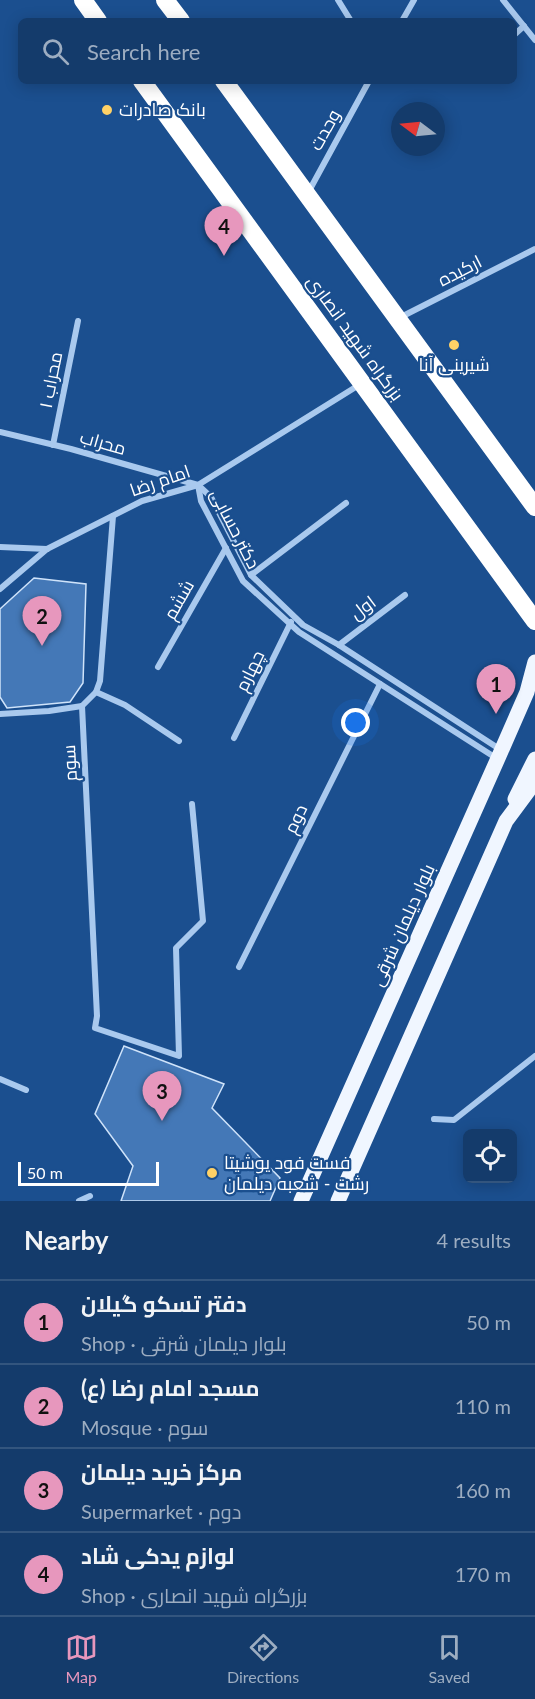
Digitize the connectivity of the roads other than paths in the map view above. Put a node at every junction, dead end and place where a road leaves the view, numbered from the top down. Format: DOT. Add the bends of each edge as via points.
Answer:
graph roads {
  1 [pos="83,0"];
  2 [pos="165,0"];
  3 [pos="338,0"];
  4 [pos="414,0"];
  5 [pos="503,0"];
  6 [pos="96,18"];
  7 [pos="179,18"];
  8 [pos="349,18"];
  9 [pos="404,18"];
  10 [pos="524,26"];
  11 [pos="517,32"];
  12 [pos="535,40"];
  13 [pos="144,84"];
  14 [pos="226,84"];
  15 [pos="367,84"];
  16 [pos="307,194"];
  17 [pos="535,249"];
  18 [pos="398,319"];
  19 [pos="78,321"];
  20 [pos="362,383"];
  21 [pos="0,432"];
  22 [pos="53,445"];
  23 [pos="198,485"];
  24 [pos="346,503"];
  25 [pos="535,507"];
  26 [pos="113,516"];
  27 [pos="0,547"];
  28 [pos="226,548"];
  29 [pos="47,549"];
  30 [pos="251,575"];
  31 [pos="0,589"];
  32 [pos="405,595"];
  33 [pos="294,617"];
  34 [pos="535,621"];
  35 [pos="290,624"];
  36 [pos="339,645"];
  37 [pos="535,662"];
  38 [pos="158,667"];
  39 [pos="380,684"];
  40 [pos="531,688"];
  41 [pos="96,692"];
  42 [pos="82,706"];
  43 [pos="0,714"];
  44 [pos="234,738"];
  45 [pos="179,741"];
  46 [pos="500,755"];
  47 [pos="535,759"];
  48 [pos="533,788"];
  49 [pos="192,804"];
  50 [pos="506,821"];
  51 [pos="239,967"];
  52 [pos="534,1059"];
  53 [pos="0,1079"];
  54 [pos="26,1090"];
  55 [pos="434,1119"];
  56 [pos="90,1196"];
  57 [pos="79,1201"];
  58 [pos="302,1201"];
  59 [pos="338,1201"];
  1 -- 6 [label="highway"];
  2 -- 7 [label="highway"];
  3 -- 8 [label="street"];
  4 -- 9 [label="street"];
  5 -- 10 [label="street"];
  10 -- 11 [label="street"];
  10 -- 12 [label="street"];
  13 -- 20 [label="highway, بزرگراه شهید انصاری"];
  14 -- 16 [label="highway"];
  15 -- 16 [label="street, وحدت"];
  16 -- 18 [label="highway"];
  17 -- 18 [label="street, ارکیده"];
  18 -- 25 [label="highway"];
  19 -- 22 [label="street, محراب ۱"];
  20 -- 23 [label="street, امام رضا"];
  20 -- 34 [label="highway, بزرگراه شهید انصاری"];
  21 -- 22 [label="street, محراب"];
  22 -- 23 [label="street, محراب"];
  23 -- 26 [label="street, امام رضا" via="142,501"];
  23 -- 28 [label="street, دکتر حسابی" via="201,501"];
  23 -- 30 [label="street, دکتر حسابی" via="211,497"];
  24 -- 30 [label="street"];
  26 -- 29 [label="street, امام رضا"];
  26 -- 41 [label="street"];
  27 -- 29 [label="street"];
  28 -- 35 [label="street, دکتر حسابی" via="243,581"];
  28 -- 38 [label="street, ششم"];
  29 -- 31 [label="street, امام رضا"];
  30 -- 33 [label="street, دکتر حسابی"];
  32 -- 36 [label="street, اول"];
  33 -- 35 [label="street, چهارم"];
  33 -- 36 [label="street, دکتر حسابی"];
  35 -- 39 [label="street, دکتر حسابی"];
  35 -- 44 [label="street, چهارم"];
  36 -- 46 [label="street, دکتر حسابی"];
  37 -- 40 [label="main road, بلوار دیلمان شرقی"];
  39 -- 46 [label="street, دکتر حسابی"];
  39 -- 51 [label="street, دوم"];
  40 -- 46 [label="main road, بلوار دیلمان شرقی"];
  41 -- 42 [label="street"];
  41 -- 45 [label="street" via="125,705"];
  42 -- 43 [label="street"];
  42 -- 49 [label="street, سوم" via="95,1028 179,1056 176,948 202,921"];
  46 -- 58 [label="main road, بلوار دیلمان شرقی"];
  47 -- 50 [label="main road"];
  48 -- 50 [label="main road"];
  50 -- 59 [label="main road"];
  52 -- 55 [label="street" via="454,1120"];
  53 -- 54 [label="street"];
  56 -- 57 [label="street"];
}
